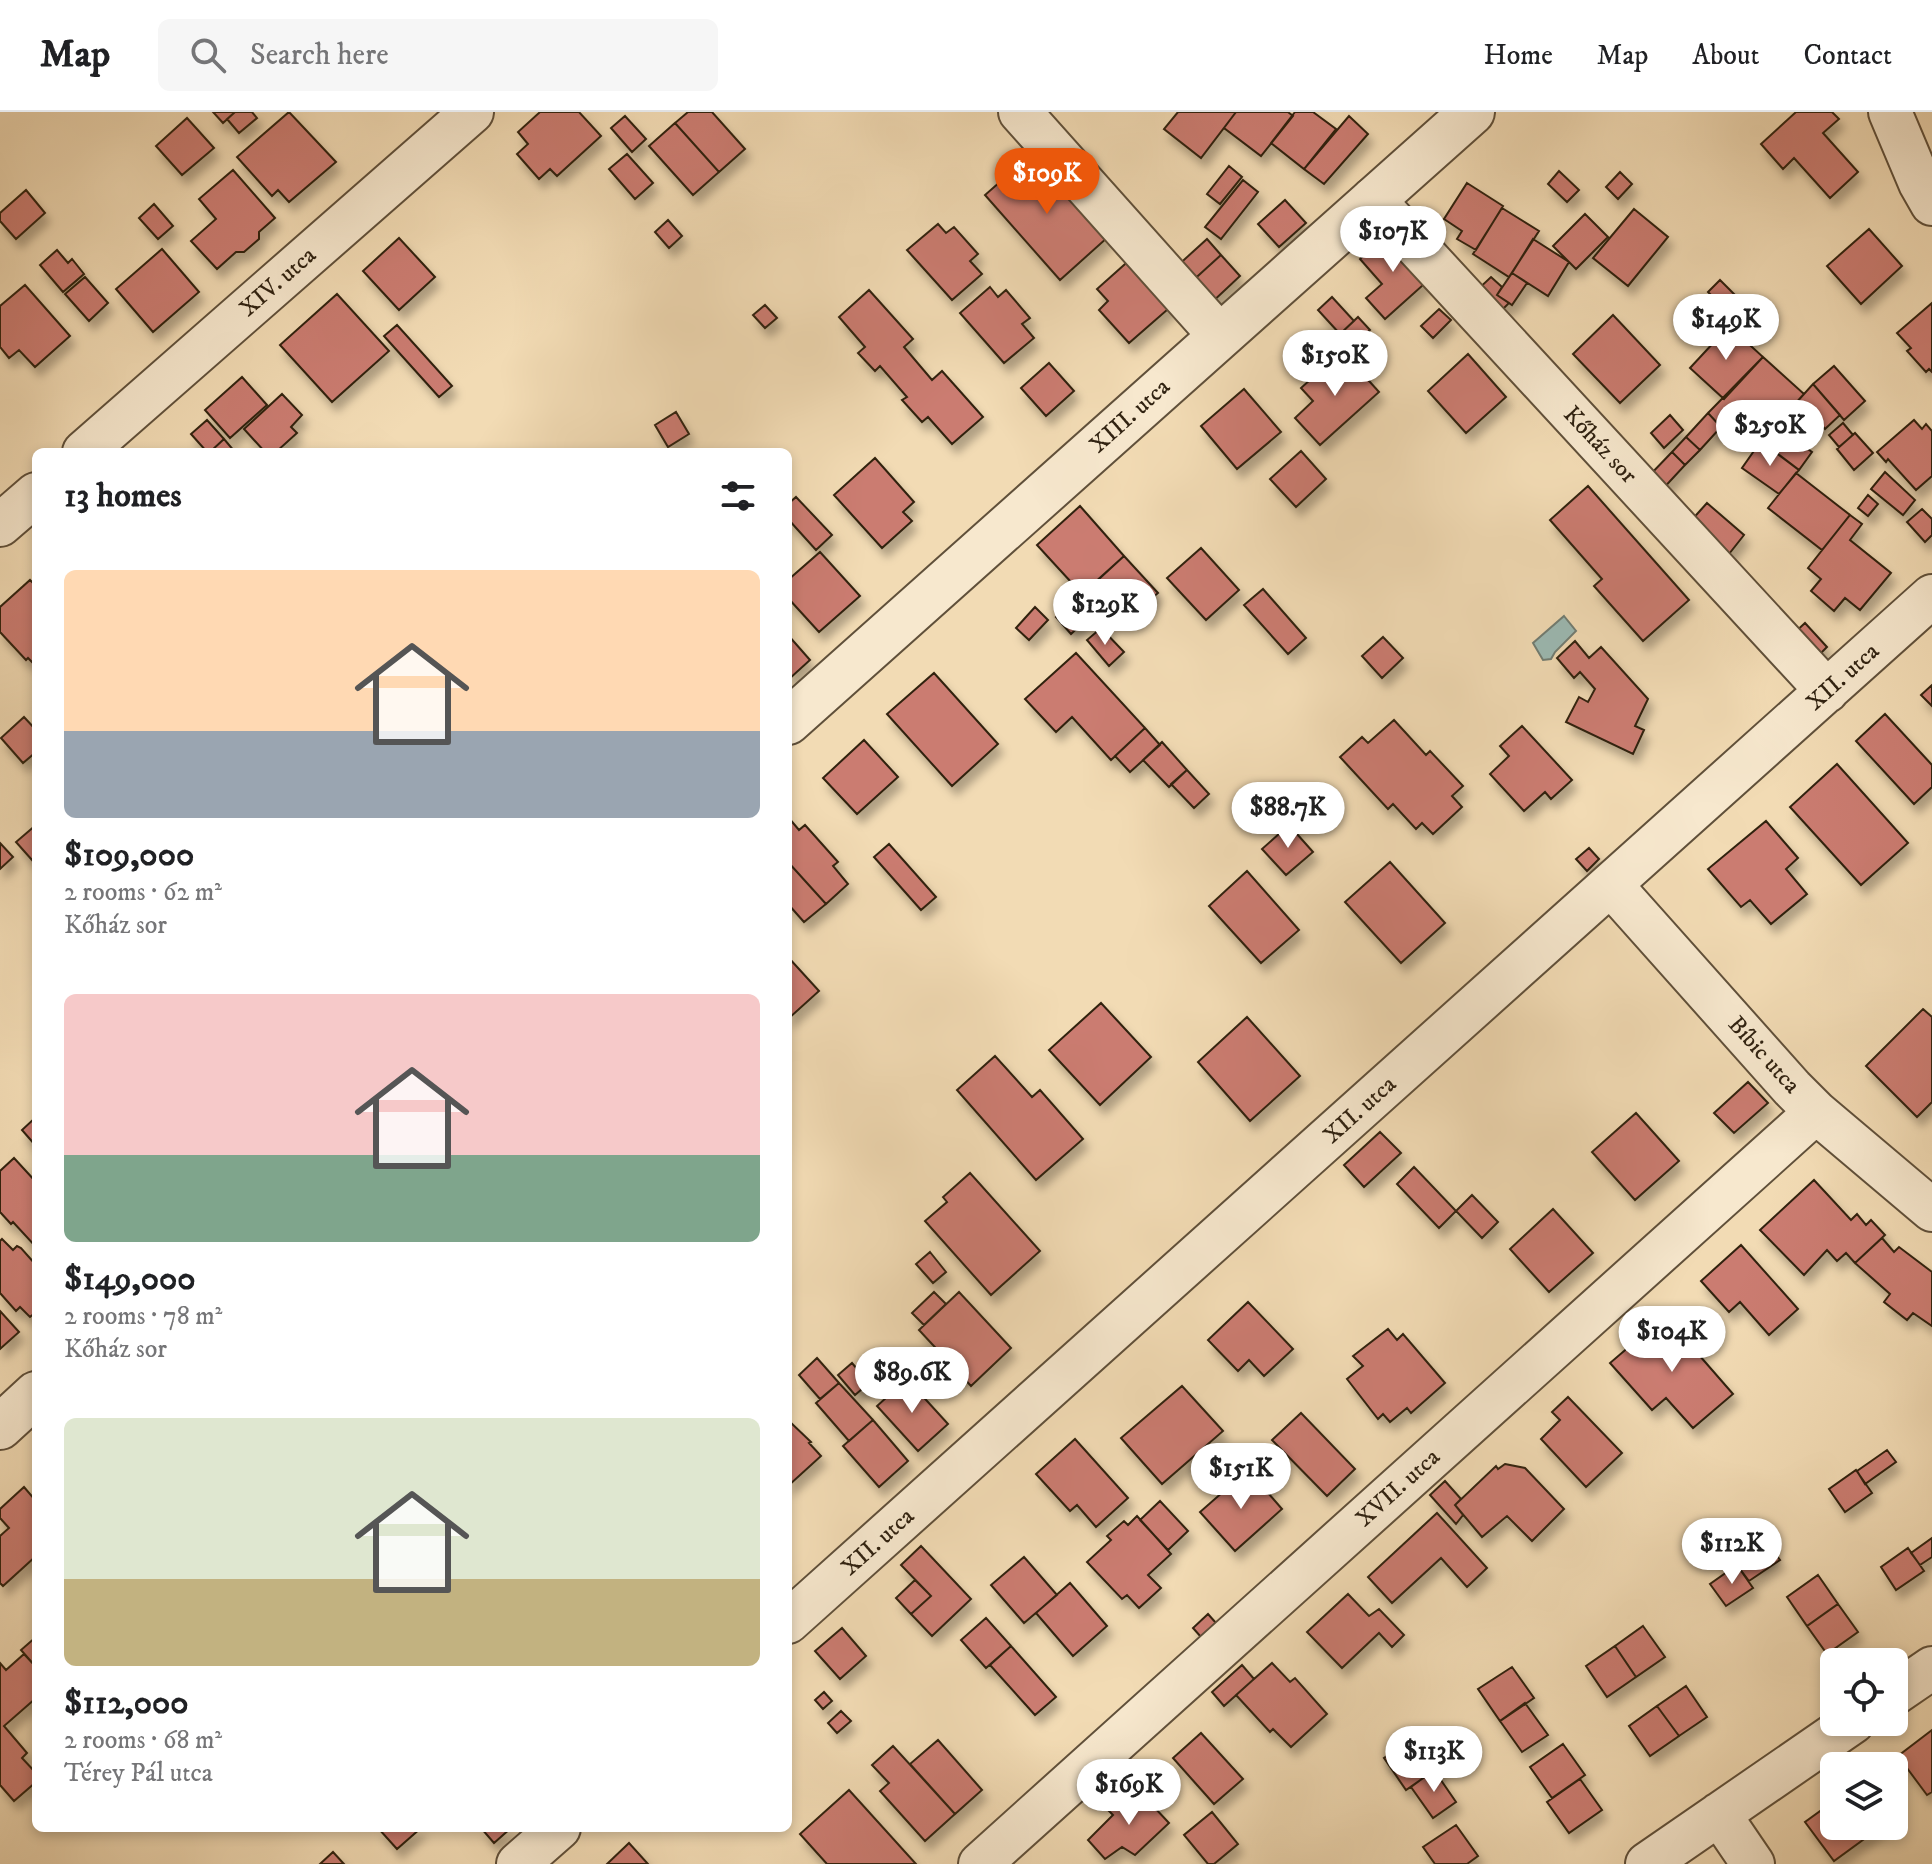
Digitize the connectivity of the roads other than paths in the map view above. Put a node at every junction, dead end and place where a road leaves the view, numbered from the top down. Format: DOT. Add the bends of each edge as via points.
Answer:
graph roads {
  1 [pos="472,112"];
  2 [pos="1020,112"];
  3 [pos="1472,112"];
  4 [pos="1890,112"];
  5 [pos="1373,199"];
  6 [pos="1932,204"];
  7 [pos="1220,336"];
  8 [pos="89,448"];
  9 [pos="32,497"];
  10 [pos="0,525"];
  11 [pos="1932,596"];
  12 [pos="1827,691"];
  13 [pos="792,718"];
  14 [pos="1611,885"];
  15 [pos="1816,1112"];
  16 [pos="1932,1210"];
  17 [pos="32,1398"];
  18 [pos="0,1427"];
  19 [pos="792,1618"];
  20 [pos="1932,1668"];
  21 [pos="1908,1684"];
  22 [pos="1833,1736"];
  23 [pos="1719,1814"];
  24 [pos="554,1832"];
  25 [pos="518,1864"];
  26 [pos="980,1864"];
  27 [pos="1647,1864"];
  28 [pos="1753,1864"];
  1 -- 8 [label="street, XIV. utca"];
  2 -- 7 [label="street"];
  3 -- 5 [label="street, XIII. utca"];
  4 -- 6 [label="street"];
  5 -- 7 [label="street, XIII. utca"];
  5 -- 12 [label="street, Kőház sor"];
  7 -- 13 [label="street, XIII. utca"];
  9 -- 10 [label="street"];
  11 -- 12 [label="street, XII. utca"];
  12 -- 14 [label="street, XII. utca"];
  14 -- 15 [label="street, Bíbic utca"];
  14 -- 19 [label="street, XII. utca"];
  15 -- 16 [label="street, Bíbic utca"];
  15 -- 26 [label="street, XVII. utca"];
  17 -- 18 [label="street"];
  20 -- 21 [label="street"];
  22 -- 23 [label="street"];
  23 -- 27 [label="street"];
  23 -- 28 [label="street"];
  24 -- 25 [label="street"];
}
